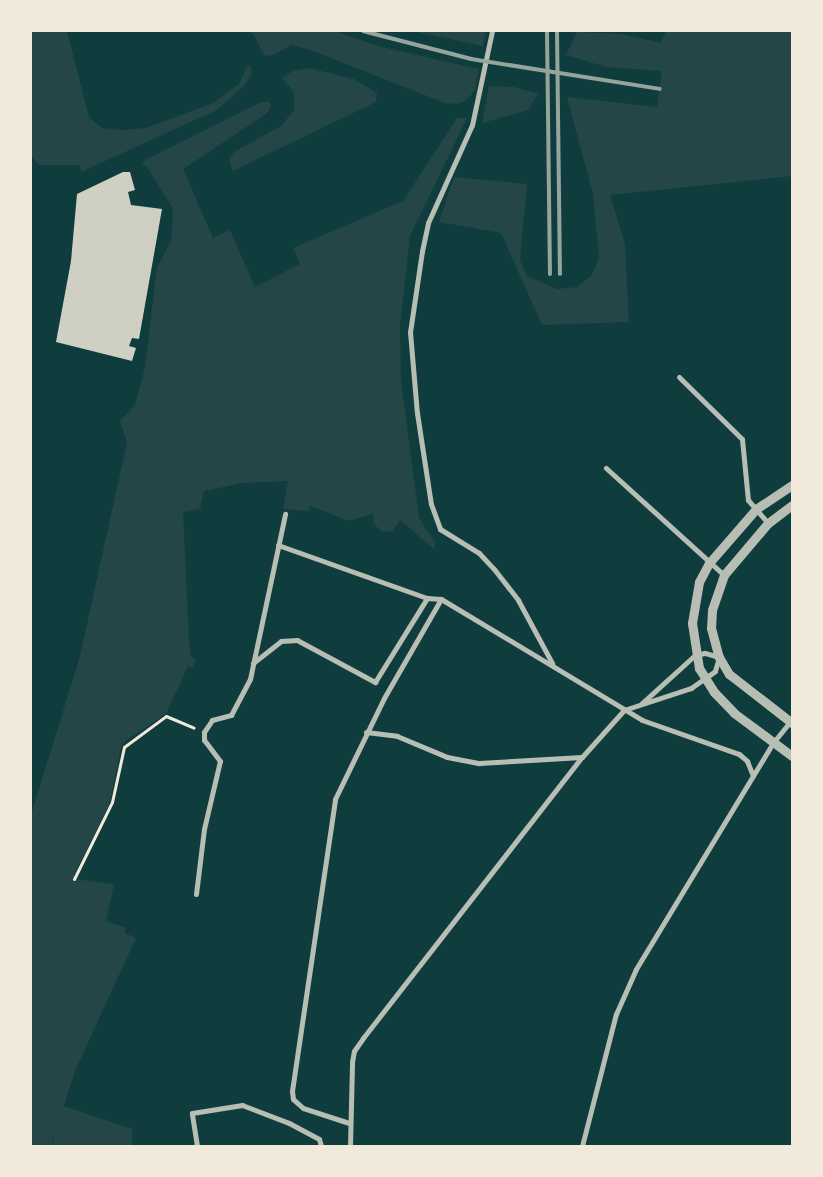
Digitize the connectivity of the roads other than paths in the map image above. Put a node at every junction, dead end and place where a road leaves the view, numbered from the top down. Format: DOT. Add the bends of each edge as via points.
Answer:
graph roads {
  1 [pos="492,31"];
  2 [pos="679,377"];
  3 [pos="606,468"];
  4 [pos="792,485"];
  5 [pos="792,505"];
  6 [pos="756,509"];
  7 [pos="285,514"];
  8 [pos="768,523"];
  9 [pos="278,545"];
  10 [pos="709,563"];
  11 [pos="724,575"];
  12 [pos="428,598"];
  13 [pos="441,599"];
  14 [pos="695,655"];
  15 [pos="719,657"];
  16 [pos="552,663"];
  17 [pos="253,664"];
  18 [pos="705,680"];
  19 [pos="642,703"];
  20 [pos="624,710"];
  21 [pos="791,723"];
  22 [pos="366,732"];
  23 [pos="772,744"];
  24 [pos="792,756"];
  25 [pos="582,757"];
  26 [pos="753,776"];
  27 [pos="196,894"];
  28 [pos="349,1123"];
  29 [pos="197,1146"];
  30 [pos="321,1146"];
  31 [pos="350,1146"];
  32 [pos="582,1146"];
  1 -- 16 [label="street" via="472,125 428,223 422,250 410,332 417,413 431,504 440,529 479,553 494,569 518,600"];
  2 -- 6 [label="street" via="742,440 748,500"];
  3 -- 10 [label="street"];
  4 -- 6 [label="street"];
  5 -- 8 [label="street"];
  6 -- 8 [label="street"];
  6 -- 10 [label="street"];
  7 -- 9 [label="street"];
  8 -- 11 [label="street"];
  9 -- 12 [label="street"];
  9 -- 17 [label="street"];
  10 -- 11 [label="street"];
  10 -- 14 [label="street" via="694,601"];
  11 -- 15 [label="street" via="712,610 713,642"];
  12 -- 13 [label="street"];
  12 -- 17 [label="street" via="375,682 297,640 281,641"];
  13 -- 16 [label="street"];
  13 -- 22 [label="street"];
  14 -- 15 [label="street" via="705,653"];
  14 -- 18 [label="street"];
  14 -- 19 [label="street"];
  15 -- 18 [label="street" via="715,671"];
  15 -- 21 [label="street" via="743,688"];
  16 -- 20 [label="street"];
  17 -- 27 [label="street" via="250,679 231,715 212,720 204,732 204,740 220,761 204,828"];
  18 -- 19 [label="street" via="691,688"];
  18 -- 23 [label="street" via="734,713"];
  19 -- 20 [label="street"];
  20 -- 25 [label="street"];
  20 -- 26 [label="street" via="642,720 739,754 747,760"];
  21 -- 23 [label="street"];
  22 -- 25 [label="street" via="397,736 447,756 479,763"];
  22 -- 28 [label="street" via="335,799 292,1090 293,1099 303,1108"];
  23 -- 24 [label="street"];
  23 -- 26 [label="street"];
  25 -- 28 [label="street" via="354,1051"];
  26 -- 32 [label="street" via="636,969 616,1014"];
  28 -- 31 [label="street"];
  29 -- 30 [label="street" via="192,1113 242,1105 289,1123 319,1139"];
}
